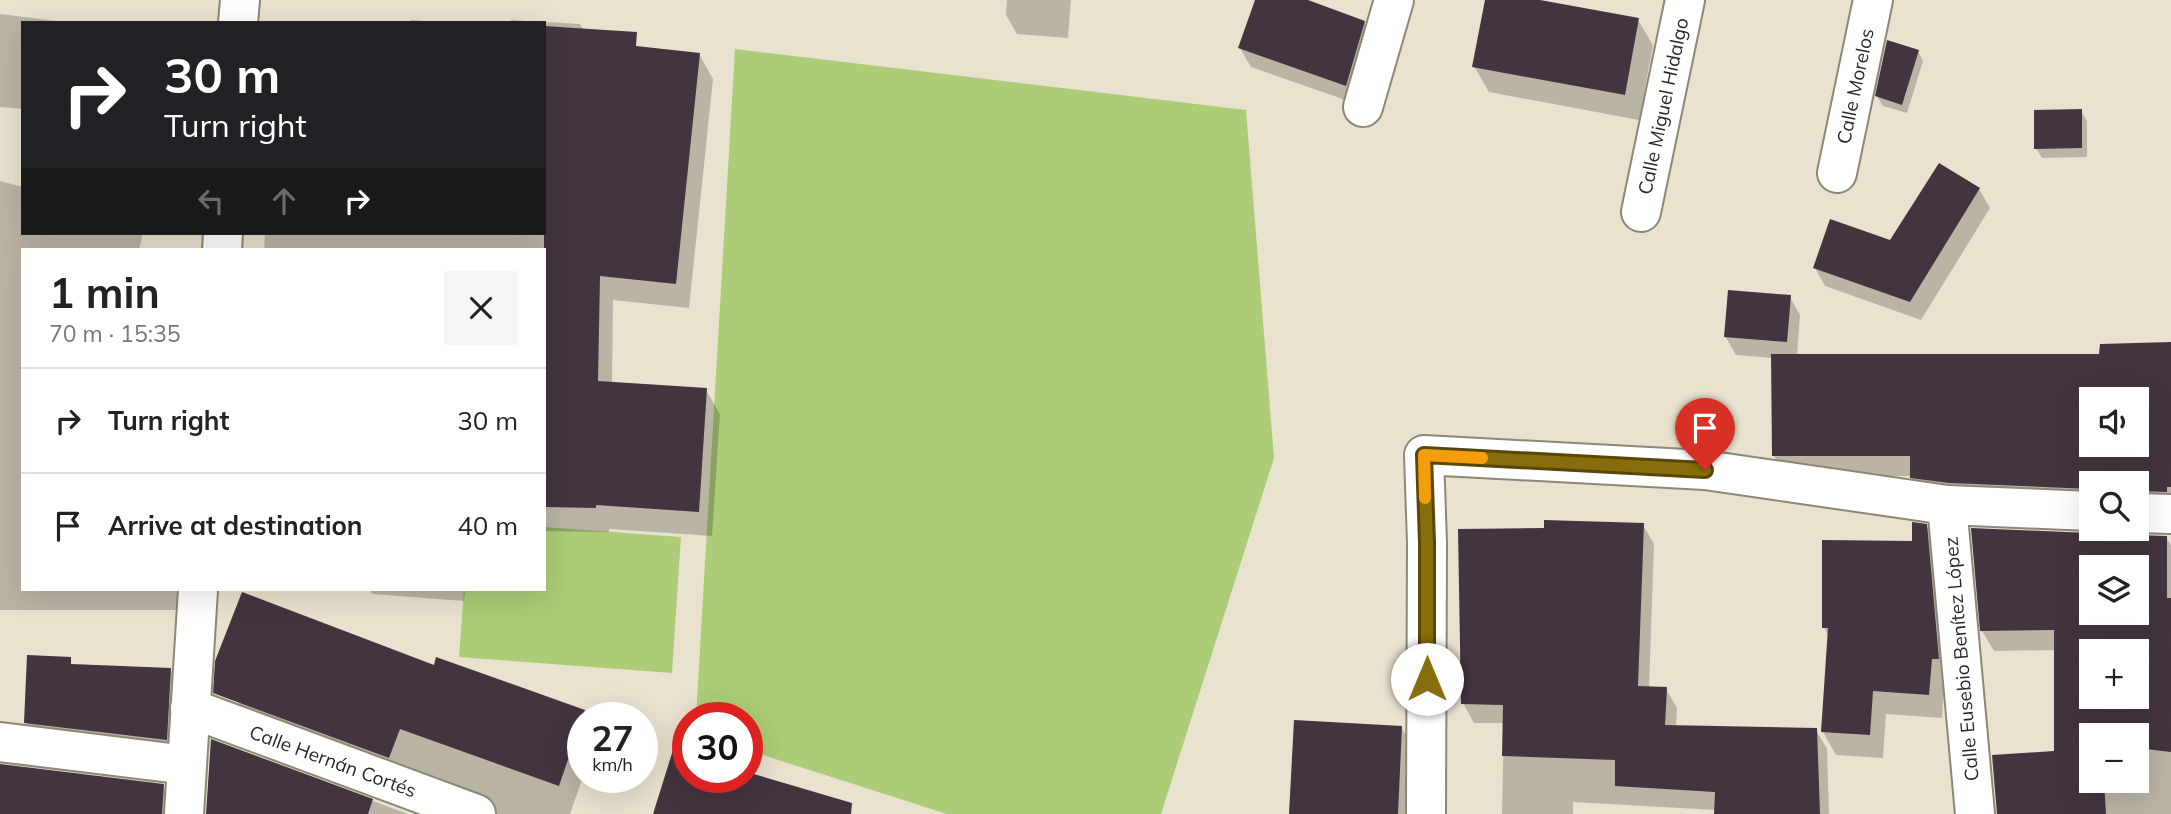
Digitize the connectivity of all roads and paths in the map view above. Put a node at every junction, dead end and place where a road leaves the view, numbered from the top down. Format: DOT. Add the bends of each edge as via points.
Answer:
graph roads {
  1 [pos="240,0"];
  2 [pos="1394,0"];
  3 [pos="1685,0"];
  4 [pos="1873,0"];
  5 [pos="238,21"];
  6 [pos="1363,107"];
  7 [pos="1836,173"];
  8 [pos="1641,212"];
  9 [pos="1947,505"];
  10 [pos="2079,510"];
  11 [pos="2149,513"];
  12 [pos="2171,514"];
  13 [pos="198,591"];
  14 [pos="190,708"];
  15 [pos="0,742"];
  16 [pos="187,765"];
  17 [pos="184,814"];
  18 [pos="476,814"];
  19 [pos="1426,814"];
  20 [pos="1975,814"];
  1 -- 5 [label="street"];
  2 -- 6 [label="street"];
  3 -- 8 [label="street, Calle Miguel Hidalgo"];
  4 -- 7 [label="street, Calle Morelos"];
  9 -- 10 [label="street"];
  9 -- 19 [label="street" via="1705,470 1424,455"];
  9 -- 20 [label="street, Calle Eusebio Benítez López"];
  11 -- 12 [label="street"];
  13 -- 14 [label="street"];
  14 -- 16 [label="street"];
  14 -- 18 [label="street, Calle Hernán Cortés"];
  15 -- 16 [label="street"];
  16 -- 17 [label="street"];
}
